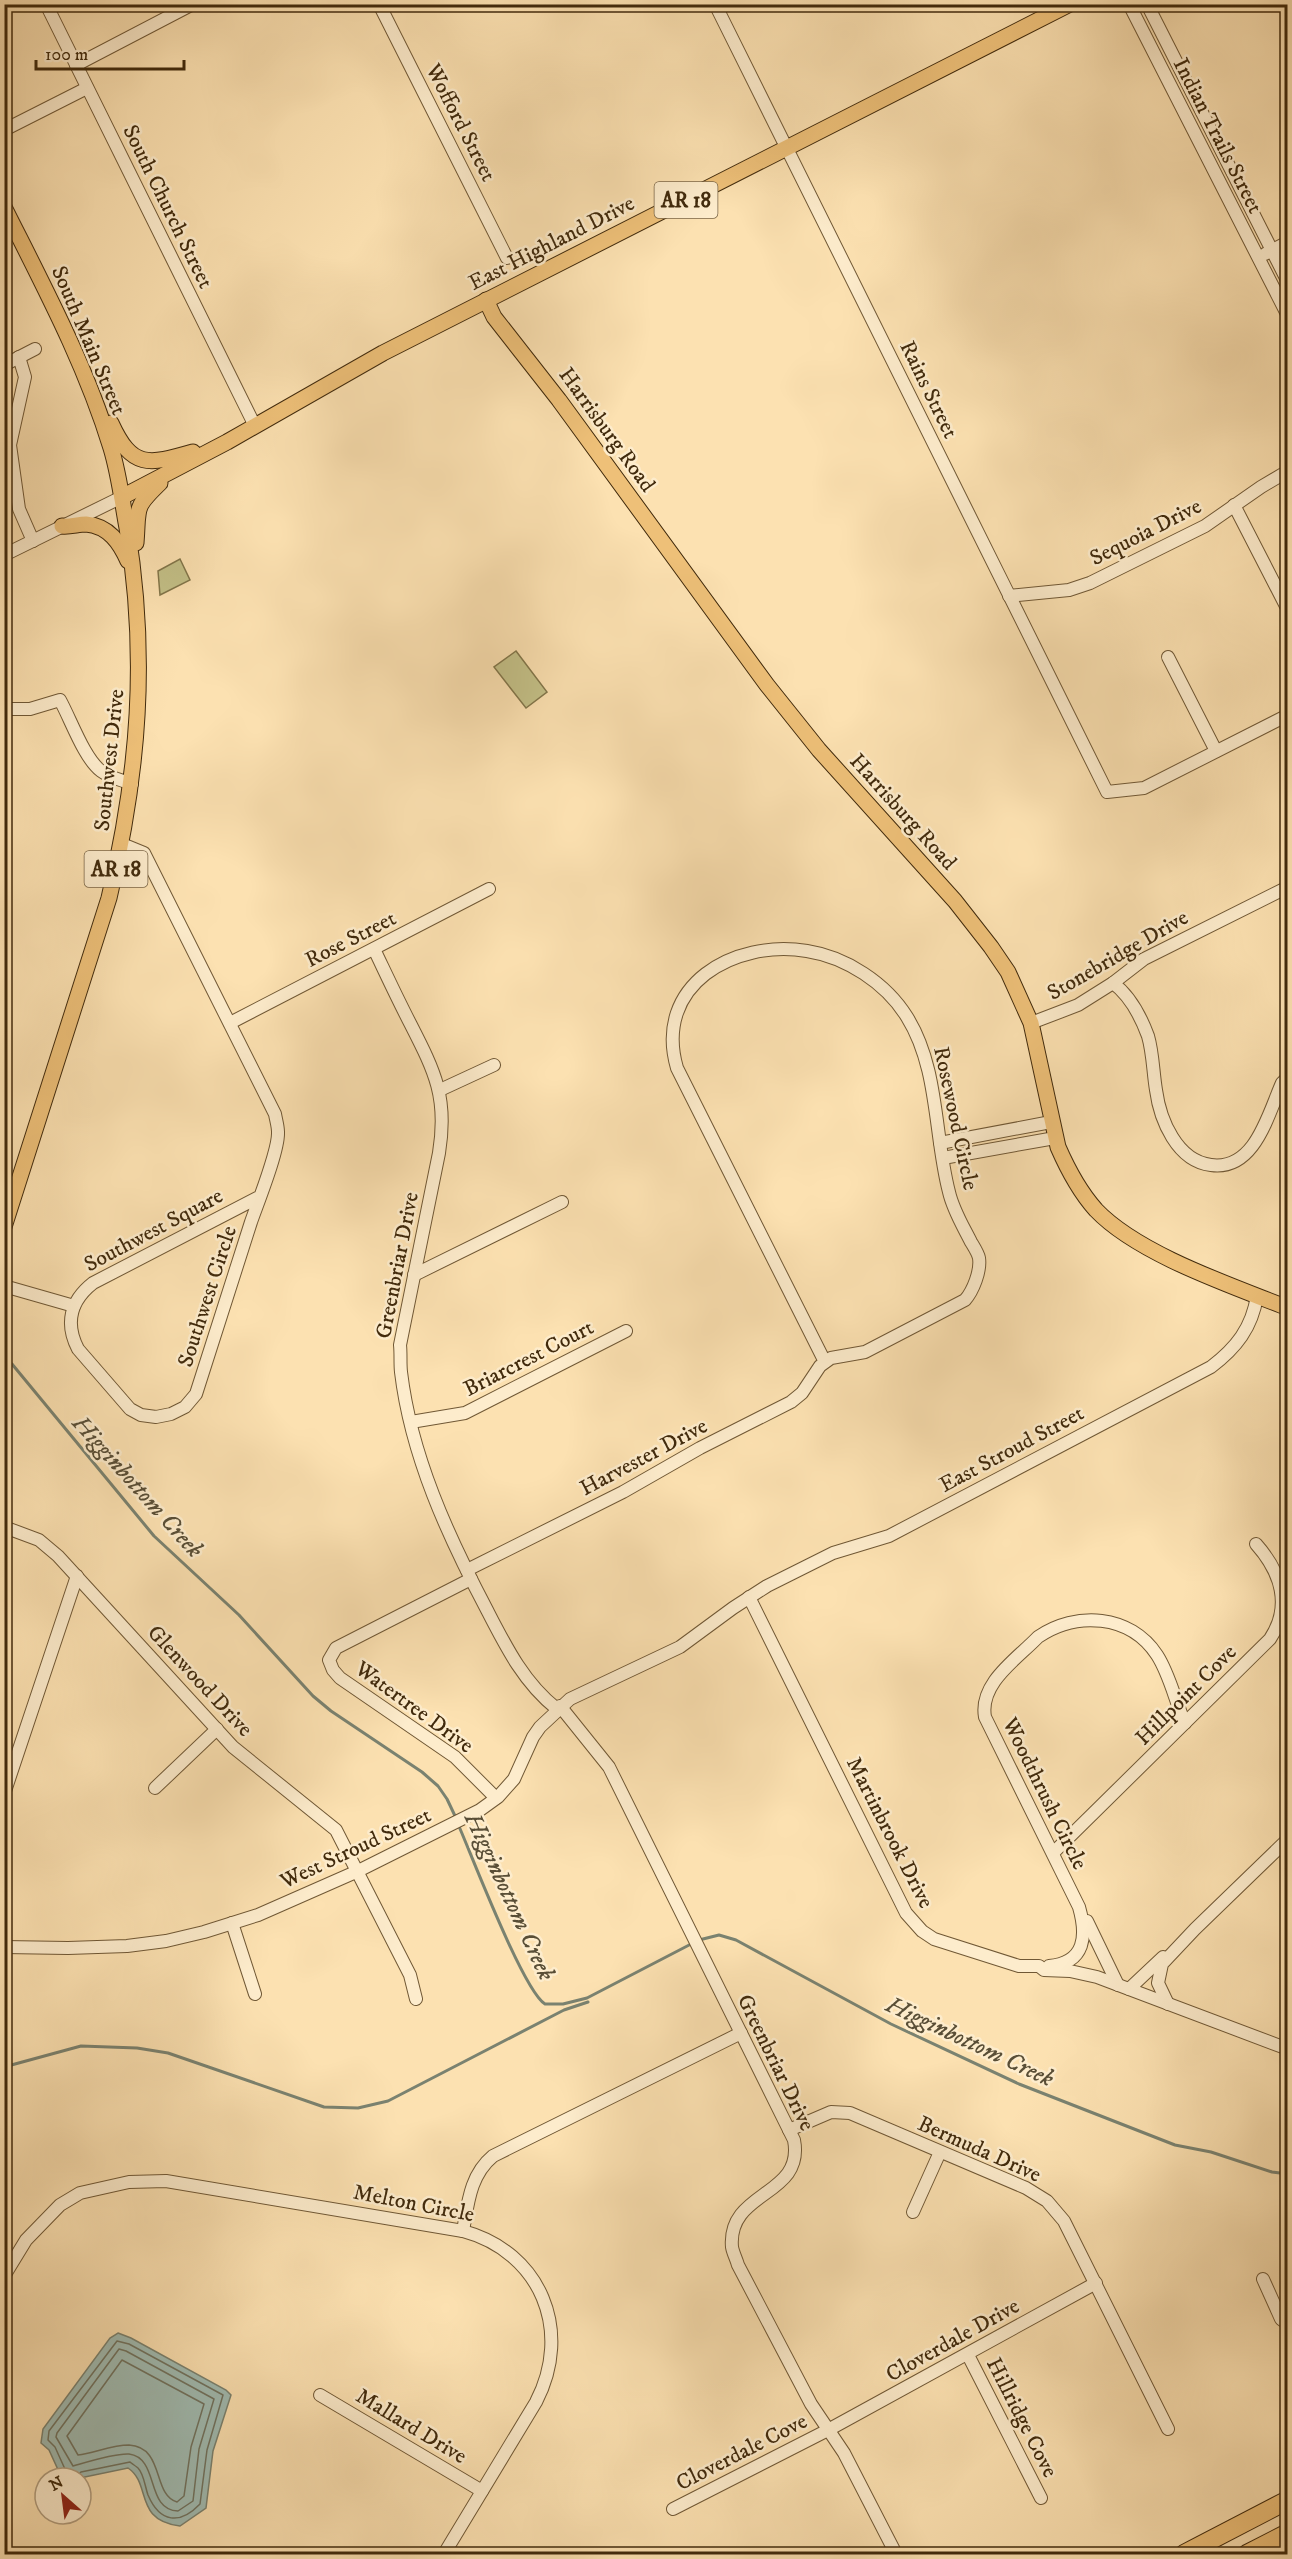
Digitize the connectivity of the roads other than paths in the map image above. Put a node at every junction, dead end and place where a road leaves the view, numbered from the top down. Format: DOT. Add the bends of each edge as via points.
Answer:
graph roads {
  1 [pos="46,4"];
  2 [pos="193,4"];
  3 [pos="379,4"];
  4 [pos="715,4"];
  5 [pos="1070,4"];
  6 [pos="1129,4"];
  7 [pos="1148,4"];
  8 [pos="76,65"];
  9 [pos="87,88"];
  10 [pos="4,130"];
  11 [pos="787,149"];
  12 [pos="4,207"];
  13 [pos="1287,242"];
  14 [pos="1272,250"];
  15 [pos="507,258"];
  16 [pos="1257,258"];
  17 [pos="1287,282"];
  18 [pos="1287,286"];
  19 [pos="1275,292"];
  20 [pos="486,300"];
  21 [pos="1287,316"];
  22 [pos="71,343"];
  23 [pos="35,349"];
  24 [pos="19,357"];
  25 [pos="4,365"];
  26 [pos="255,426"];
  27 [pos="227,442"];
  28 [pos="173,470"];
  29 [pos="1287,471"];
  30 [pos="122,497"];
  31 [pos="1234,505"];
  32 [pos="62,526"];
  33 [pos="33,541"];
  34 [pos="4,555"];
  35 [pos="133,570"];
  36 [pos="1009,596"];
  37 [pos="1287,610"];
  38 [pos="1168,657"];
  39 [pos="4,709"];
  40 [pos="1287,715"];
  41 [pos="1216,751"];
  42 [pos="132,784"];
  43 [pos="122,844"];
  44 [pos="1287,887"];
  45 [pos="489,889"];
  46 [pos="374,949"];
  47 [pos="1113,983"];
  48 [pos="230,1023"];
  49 [pos="1031,1023"];
  50 [pos="494,1065"];
  51 [pos="1287,1077"];
  52 [pos="440,1090"];
  53 [pos="1051,1122"];
  54 [pos="1055,1138"];
  55 [pos="940,1143"];
  56 [pos="943,1158"];
  57 [pos="260,1197"];
  58 [pos="562,1202"];
  59 [pos="4,1227"];
  60 [pos="414,1275"];
  61 [pos="4,1286"];
  62 [pos="1257,1296"];
  63 [pos="74,1306"];
  64 [pos="1287,1308"];
  65 [pos="626,1331"];
  66 [pos="825,1362"];
  67 [pos="411,1422"];
  68 [pos="4,1527"];
  69 [pos="1256,1544"];
  70 [pos="469,1574"];
  71 [pos="77,1576"];
  72 [pos="749,1597"];
  73 [pos="559,1708"];
  74 [pos="1185,1723"];
  75 [pos="217,1729"];
  76 [pos="155,1788"];
  77 [pos="4,1794"];
  78 [pos="496,1798"];
  79 [pos="1287,1839"];
  80 [pos="1053,1853"];
  81 [pos="358,1871"];
  82 [pos="1080,1907"];
  83 [pos="232,1923"];
  84 [pos="1195,1929"];
  85 [pos="4,1947"];
  86 [pos="1039,1966"];
  87 [pos="1124,1987"];
  88 [pos="255,1994"];
  89 [pos="416,1999"];
  90 [pos="1168,2004"];
  91 [pos="741,2033"];
  92 [pos="1287,2049"];
  93 [pos="789,2130"];
  94 [pos="940,2152"];
  95 [pos="913,2212"];
  96 [pos="463,2231"];
  97 [pos="4,2276"];
  98 [pos="1263,2279"];
  99 [pos="1096,2283"];
  100 [pos="1287,2324"];
  101 [pos="968,2355"];
  102 [pos="320,2395"];
  103 [pos="1168,2429"];
  104 [pos="828,2430"];
  105 [pos="482,2491"];
  106 [pos="1041,2498"];
  107 [pos="1287,2500"];
  108 [pos="673,2509"];
  109 [pos="1287,2533"];
  110 [pos="444,2554"];
  111 [pos="896,2554"];
  112 [pos="1185,2554"];
  113 [pos="1247,2554"];
  1 -- 8 [label="street, South Church Street"];
  2 -- 8 [label="street"];
  3 -- 15 [label="street, Wofford Street"];
  4 -- 11 [label="street, Rains Street"];
  5 -- 11 [label="main road, East Highland Drive / AR 18"];
  6 -- 16 [label="street, Indian Trails Street"];
  7 -- 14 [label="street, Indian Trails Street"];
  8 -- 9 [label="street, South Church Street"];
  9 -- 10 [label="street"];
  9 -- 26 [label="street, South Church Street"];
  11 -- 20 [label="main road, East Highland Drive / AR 18"];
  11 -- 36 [label="street, Rains Street"];
  12 -- 22 [label="main road, South Main Street"];
  13 -- 14 [label="street"];
  14 -- 16 [label="street"];
  14 -- 17 [label="street, Indian Trails Street"];
  16 -- 19 [label="street, Indian Trails Street"];
  18 -- 19 [label="street"];
  19 -- 21 [label="street, Indian Trails Street"];
  20 -- 26 [label="main road, East Highland Drive / AR 18" via="383,352"];
  20 -- 49 [label="main road, Harrisburg Road" via="494,317 767,685 991,947 1008,972"];
  22 -- 27 [label="main road" via="117,438 133,457 163,460"];
  22 -- 30 [label="main road, South Main Street" via="111,448"];
  23 -- 24 [label="street"];
  24 -- 25 [label="street"];
  24 -- 33 [label="street" via="25,377 10,445 19,509"];
  26 -- 27 [label="main road, East Highland Drive / AR 18"];
  27 -- 28 [label="main road, East Highland Drive / AR 18"];
  28 -- 30 [label="main road, East Highland Drive / AR 18"];
  28 -- 35 [label="main road" via="141,501"];
  29 -- 31 [label="street, Sequoia Drive"];
  30 -- 32 [label="street"];
  30 -- 35 [label="main road, Southwest Drive / AR 18"];
  31 -- 36 [label="street, Sequoia Drive" via="1205,526 1090,584"];
  31 -- 37 [label="street"];
  32 -- 33 [label="street"];
  32 -- 35 [label="main road" via="89,525 106,531 117,541"];
  33 -- 34 [label="street"];
  35 -- 42 [label="main road, Southwest Drive / AR 18" via="139,651"];
  36 -- 41 [label="street, Rains Street" via="1107,792 1144,788"];
  38 -- 41 [label="street"];
  39 -- 42 [label="street" via="30,709 60,700 98,769"];
  40 -- 41 [label="street"];
  42 -- 43 [label="main road, Southwest Drive / AR 18"];
  43 -- 48 [label="street, Southwest Circle" via="144,853"];
  43 -- 59 [label="main road, Southwest Drive / AR 18"];
  44 -- 47 [label="street, Stonebridge Drive" via="1144,959"];
  45 -- 46 [label="street, Rose Street"];
  46 -- 48 [label="street, Rose Street"];
  46 -- 52 [label="street, Greenbriar Drive"];
  47 -- 49 [label="street, Stonebridge Drive" via="1078,1005"];
  47 -- 51 [label="street" via="1142,1019 1160,1108 1176,1143 1192,1159 1213,1166 1243,1157 1257,1139"];
  48 -- 57 [label="street, Southwest Circle" via="278,1124 277,1142"];
  49 -- 53 [label="main road, Harrisburg Road"];
  50 -- 52 [label="street"];
  52 -- 60 [label="street, Greenbriar Drive" via="441,1141"];
  53 -- 54 [label="main road, Harrisburg Road"];
  53 -- 55 [label="street"];
  54 -- 56 [label="street"];
  54 -- 62 [label="main road, Harrisburg Road" via="1075,1183 1111,1224 1153,1250"];
  55 -- 56 [label="street, Rosewood Circle"];
  55 -- 66 [label="street, Rosewood Circle" via="918,1035 892,998 850,965 808,951 770,950 726,962 694,982 684,995 671,1040 676,1068"];
  56 -- 66 [label="street, Rosewood Circle" via="949,1195 979,1257 969,1296 865,1353"];
  57 -- 63 [label="street, Southwest Square" via="93,1283"];
  57 -- 63 [label="street, Southwest Circle" via="196,1394 185,1407 156,1417 130,1409 78,1349 70,1327"];
  58 -- 60 [label="street"];
  60 -- 67 [label="street, Greenbriar Drive" via="400,1345"];
  61 -- 63 [label="street"];
  62 -- 64 [label="main road, Harrisburg Road"];
  62 -- 72 [label="street, East Stroud Street" via="1244,1336 1210,1367 900,1531 833,1553"];
  65 -- 67 [label="street, Briarcrest Court" via="465,1413"];
  66 -- 70 [label="street, Harvester Drive" via="791,1402"];
  67 -- 70 [label="street, Greenbriar Drive" via="437,1507"];
  68 -- 71 [label="street, Glenwood Drive" via="44,1544"];
  69 -- 74 [label="street, Hillpoint Cove" via="1272,1562 1283,1591 1280,1625"];
  70 -- 73 [label="street, Greenbriar Drive" via="518,1668"];
  70 -- 78 [label="street, Watertree Drive" via="336,1648 329,1660 340,1678 455,1757"];
  71 -- 75 [label="street, Glenwood Drive"];
  71 -- 77 [label="street"];
  72 -- 73 [label="street, West Stroud Street" via="662,1658 578,1694"];
  72 -- 86 [label="street, Martinbrook Drive" via="912,1921 934,1939 1019,1966"];
  73 -- 78 [label="street, West Stroud Street" via="536,1732 514,1779"];
  73 -- 91 [label="street, Greenbriar Drive" via="609,1767"];
  74 -- 80 [label="street, Hillpoint Cove"];
  74 -- 80 [label="street, Woodthrush Circle" via="1157,1656 1132,1632 1107,1621 1080,1619 1038,1637 990,1686 983,1706"];
  75 -- 76 [label="street"];
  75 -- 81 [label="street, Glenwood Drive" via="262,1772 328,1822 342,1838"];
  78 -- 81 [label="street, West Stroud Street" via="480,1810"];
  79 -- 84 [label="street"];
  80 -- 82 [label="street, Woodthrush Circle"];
  81 -- 83 [label="street, West Stroud Street"];
  81 -- 89 [label="street, Glenwood Drive" via="410,1975"];
  82 -- 86 [label="street, Woodthrush Circle" via="1085,1929 1076,1953 1063,1964"];
  82 -- 87 [label="street, Woodthrush Circle"];
  83 -- 85 [label="street, West Stroud Street" via="166,1941 127,1946"];
  83 -- 88 [label="street"];
  84 -- 87 [label="street"];
  84 -- 90 [label="street" via="1160,1967 1159,1986"];
  86 -- 87 [label="street, Martinbrook Drive" via="1097,1977"];
  87 -- 90 [label="street, Martinbrook Drive"];
  90 -- 92 [label="street, Martinbrook Drive"];
  91 -- 93 [label="street, Greenbriar Drive"];
  91 -- 96 [label="street" via="493,2156 484,2163 473,2183"];
  93 -- 94 [label="street, Bermuda Drive" via="825,2114 850,2113"];
  93 -- 104 [label="street, Greenbriar Drive" via="796,2150 793,2163 782,2183 740,2214 732,2248"];
  94 -- 95 [label="street"];
  94 -- 99 [label="street, Bermuda Drive" via="1026,2188 1047,2201 1064,2221"];
  96 -- 97 [label="street, Melton Circle" via="166,2181 129,2182 80,2193 60,2205 26,2240"];
  96 -- 105 [label="street, Melton Circle" via="500,2245 526,2269 543,2297 551,2332 546,2382"];
  98 -- 100 [label="street"];
  99 -- 101 [label="street, Cloverdale Drive"];
  99 -- 103 [label="street, Bermuda Drive"];
  101 -- 104 [label="street, Cloverdale Drive"];
  101 -- 106 [label="street, Hillridge Cove"];
  102 -- 105 [label="street, Mallard Drive"];
  104 -- 108 [label="street, Cloverdale Cove"];
  104 -- 111 [label="street, Greenbriar Drive"];
  105 -- 110 [label="street, Melton Circle"];
  107 -- 112 [label="highway"];
  109 -- 113 [label="highway"];
}
